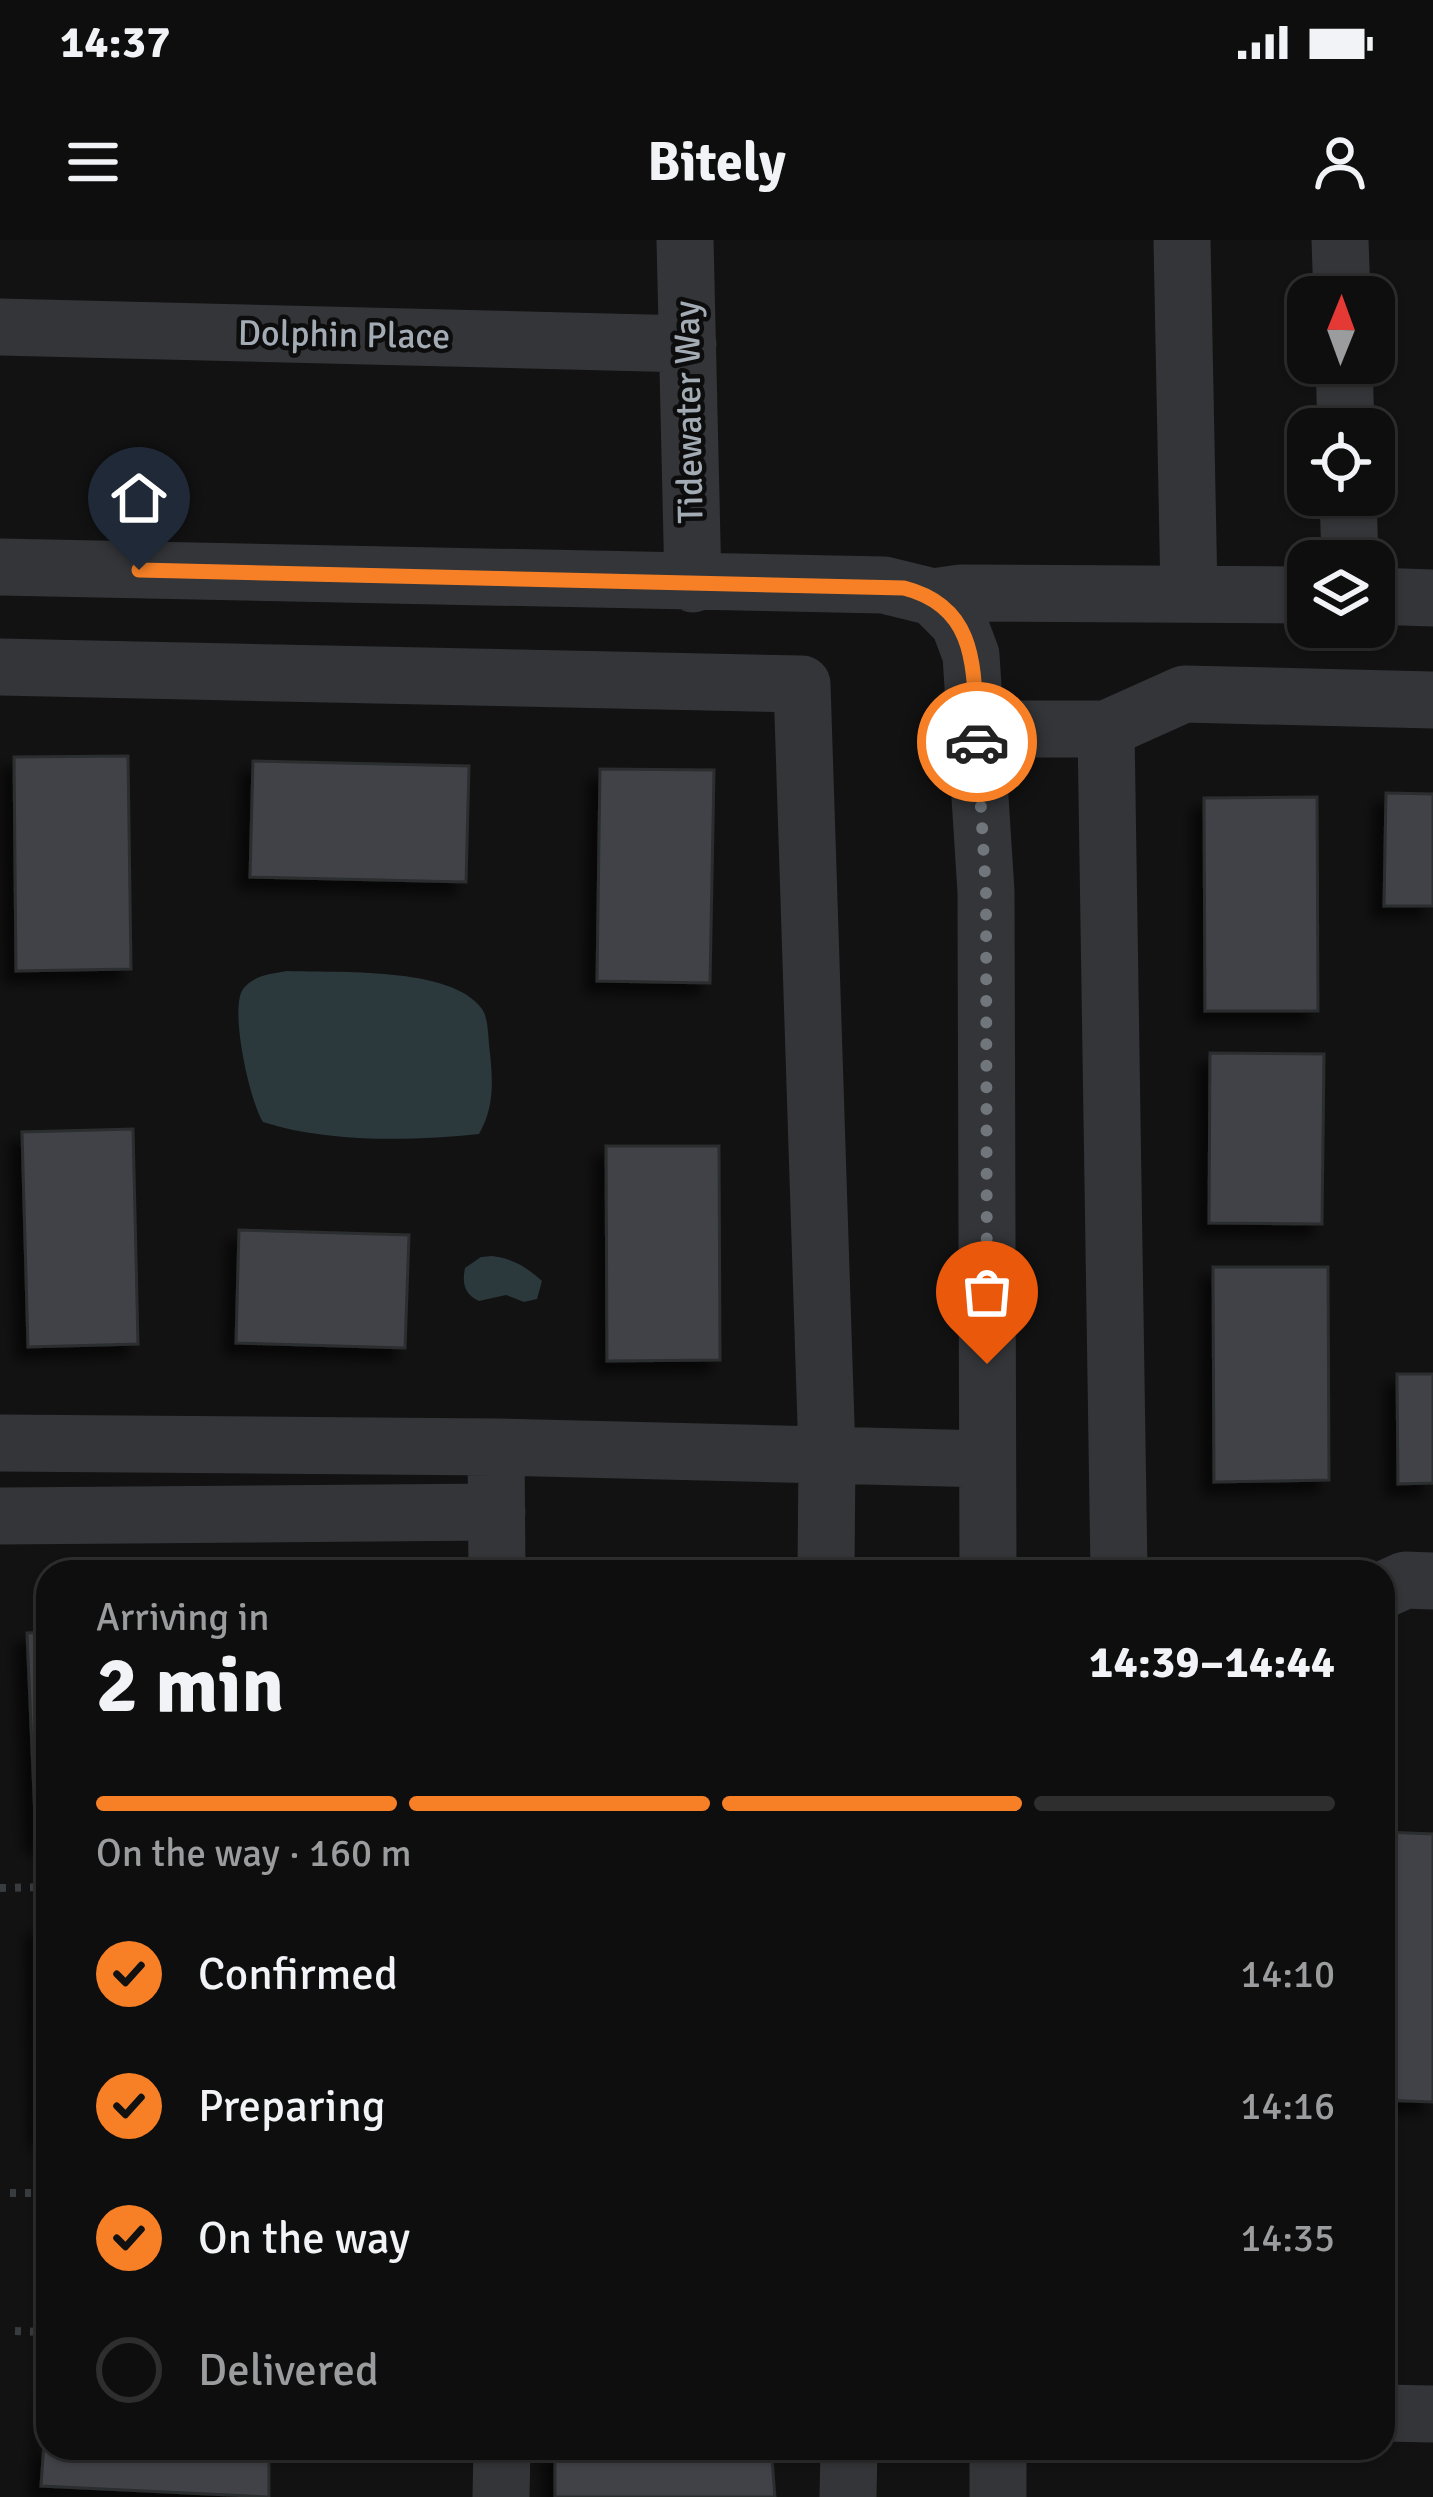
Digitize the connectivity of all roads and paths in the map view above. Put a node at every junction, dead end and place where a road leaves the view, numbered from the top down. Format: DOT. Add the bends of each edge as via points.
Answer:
graph roads {
  1 [pos="686,240"];
  2 [pos="1182,240"];
  3 [pos="1340,240"];
  4 [pos="1341,276"];
  5 [pos="0,327"];
  6 [pos="688,344"];
  7 [pos="0,567"];
  8 [pos="693,584"];
  9 [pos="1189,594"];
  10 [pos="1287,595"];
  11 [pos="933,597"];
  12 [pos="1395,597"];
  13 [pos="1433,598"];
  14 [pos="0,667"];
  15 [pos="1433,700"];
  16 [pos="976,729"];
  17 [pos="1106,729"];
  18 [pos="0,1443"];
  19 [pos="496,1447"];
  20 [pos="827,1455"];
  21 [pos="987,1459"];
  22 [pos="497,1512"];
  23 [pos="0,1516"];
  24 [pos="497,1560"];
  25 [pos="826,1560"];
  26 [pos="988,1560"];
  27 [pos="1119,1560"];
  28 [pos="1433,1581"];
  29 [pos="1395,1585"];
  30 [pos="36,1887"];
  31 [pos="0,1888"];
  32 [pos="10,2193"];
  33 [pos="36,2193"];
  34 [pos="15,2331"];
  35 [pos="36,2332"];
  36 [pos="1395,2413"];
  37 [pos="1433,2414"];
  38 [pos="502,2460"];
  39 [pos="849,2460"];
  40 [pos="998,2460"];
  41 [pos="501,2497"];
  42 [pos="848,2497"];
  43 [pos="998,2497"];
  1 -- 6 [label="street, Tidewater Way"];
  2 -- 9 [label="street"];
  3 -- 4 [label="street"];
  5 -- 6 [label="street, Dolphin Place"];
  6 -- 8 [label="street, Tidewater Way"];
  7 -- 8 [label="street"];
  8 -- 11 [label="street" via="884,585"];
  9 -- 10 [label="street"];
  9 -- 11 [label="street"];
  11 -- 16 [label="street" via="966,635"];
  12 -- 13 [label="street"];
  14 -- 20 [label="street" via="802,684"];
  15 -- 17 [label="street" via="1184,694"];
  16 -- 17 [label="street"];
  16 -- 21 [label="street" via="986,892"];
  17 -- 27 [label="street"];
  18 -- 19 [label="street"];
  19 -- 20 [label="street"];
  19 -- 22 [label="street"];
  20 -- 21 [label="street"];
  20 -- 25 [label="street"];
  21 -- 26 [label="street"];
  22 -- 23 [label="street"];
  22 -- 24 [label="street"];
  28 -- 29 [label="street"];
  30 -- 31 [label="path"];
  32 -- 33 [label="path"];
  34 -- 35 [label="path"];
  36 -- 37 [label="street"];
  38 -- 41 [label="street"];
  39 -- 42 [label="street"];
  40 -- 43 [label="street"];
}
